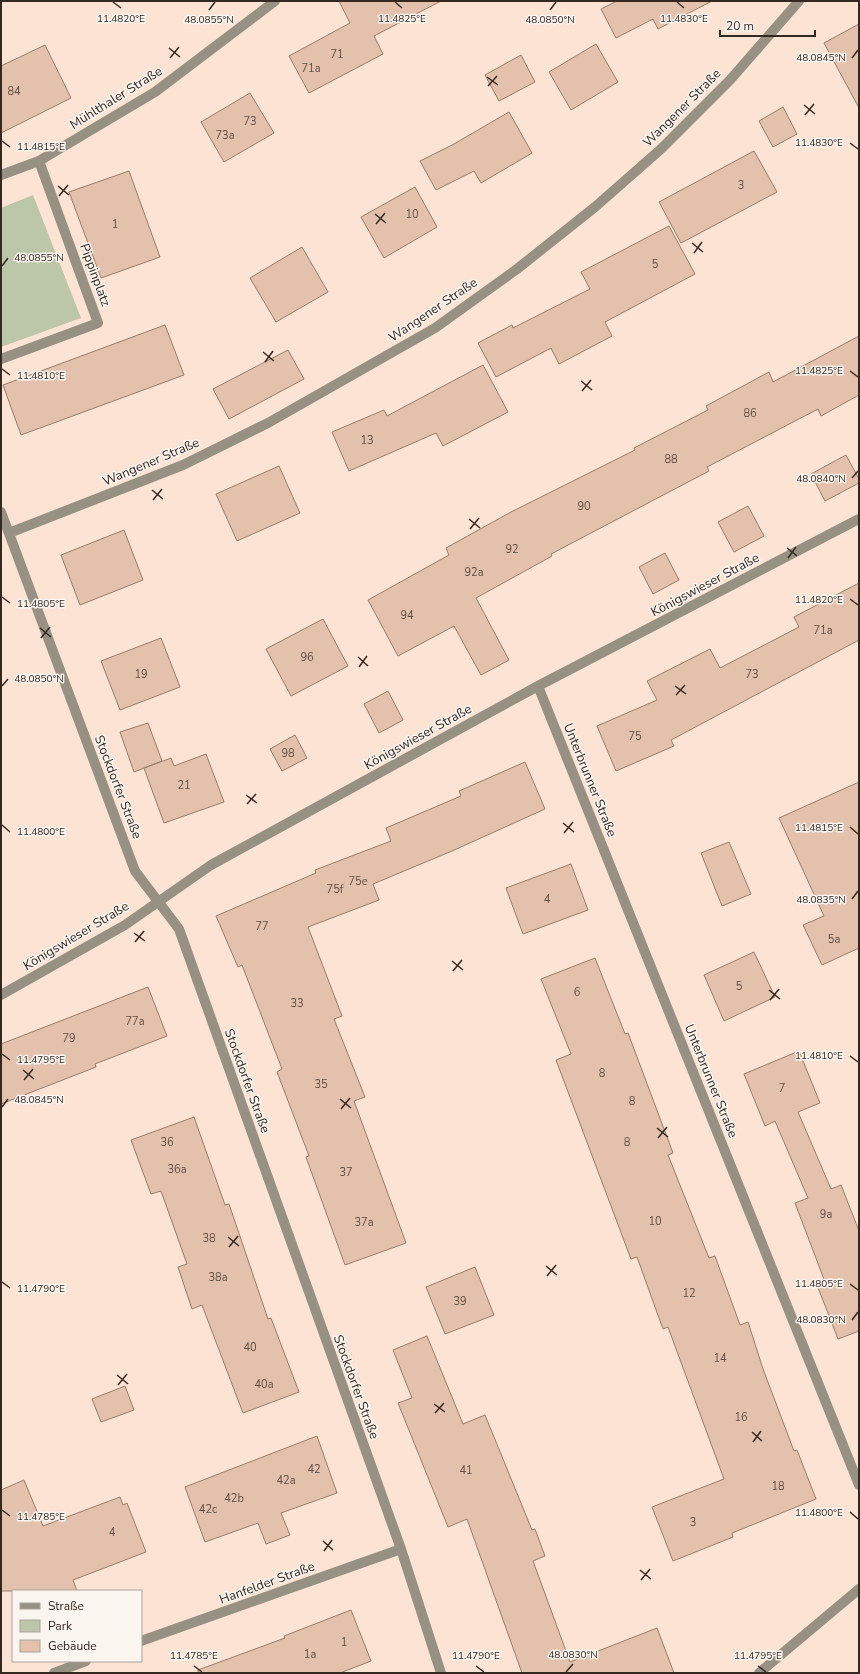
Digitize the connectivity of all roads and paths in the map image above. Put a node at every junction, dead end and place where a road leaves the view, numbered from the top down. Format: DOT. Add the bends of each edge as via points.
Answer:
graph roads {
  1 [pos="275,1"];
  2 [pos="799,1"];
  3 [pos="39,161"];
  4 [pos="1,175"];
  5 [pos="1,359"];
  6 [pos="1,512"];
  7 [pos="859,519"];
  8 [pos="9,533"];
  9 [pos="538,686"];
  10 [pos="157,901"];
  11 [pos="1,995"];
  12 [pos="859,1485"];
  13 [pos="401,1549"];
  14 [pos="859,1590"];
  15 [pos="142,1641"];
  16 [pos="83,1662"];
  17 [pos="54,1673"];
  18 [pos="441,1673"];
  19 [pos="759,1673"];
  1 -- 3 [label="street, Mühlthaler Straße" via="154,92"];
  2 -- 8 [label="street, Wangener Straße" via="730,80 661,149 595,207 435,328 268,423 190,461"];
  3 -- 4 [label="street, Mühlthaler Straße"];
  3 -- 5 [label="street, Pippinplatz" via="98,323"];
  6 -- 8 [label="street, Stockdorfer Straße"];
  7 -- 9 [label="street, Königswieser Straße"];
  8 -- 10 [label="street, Stockdorfer Straße" via="135,871"];
  9 -- 10 [label="street, Königswieser Straße" via="211,865"];
  9 -- 12 [label="street, Unterbrunner Straße"];
  10 -- 11 [label="street, Königswieser Straße" via="125,925"];
  10 -- 13 [label="street, Stockdorfer Straße" via="179,929"];
  13 -- 15 [label="street, Hanfelder Straße"];
  13 -- 18 [label="street, Stockdorfer Straße"];
  14 -- 19 [label="street"];
  16 -- 17 [label="street"];
}
